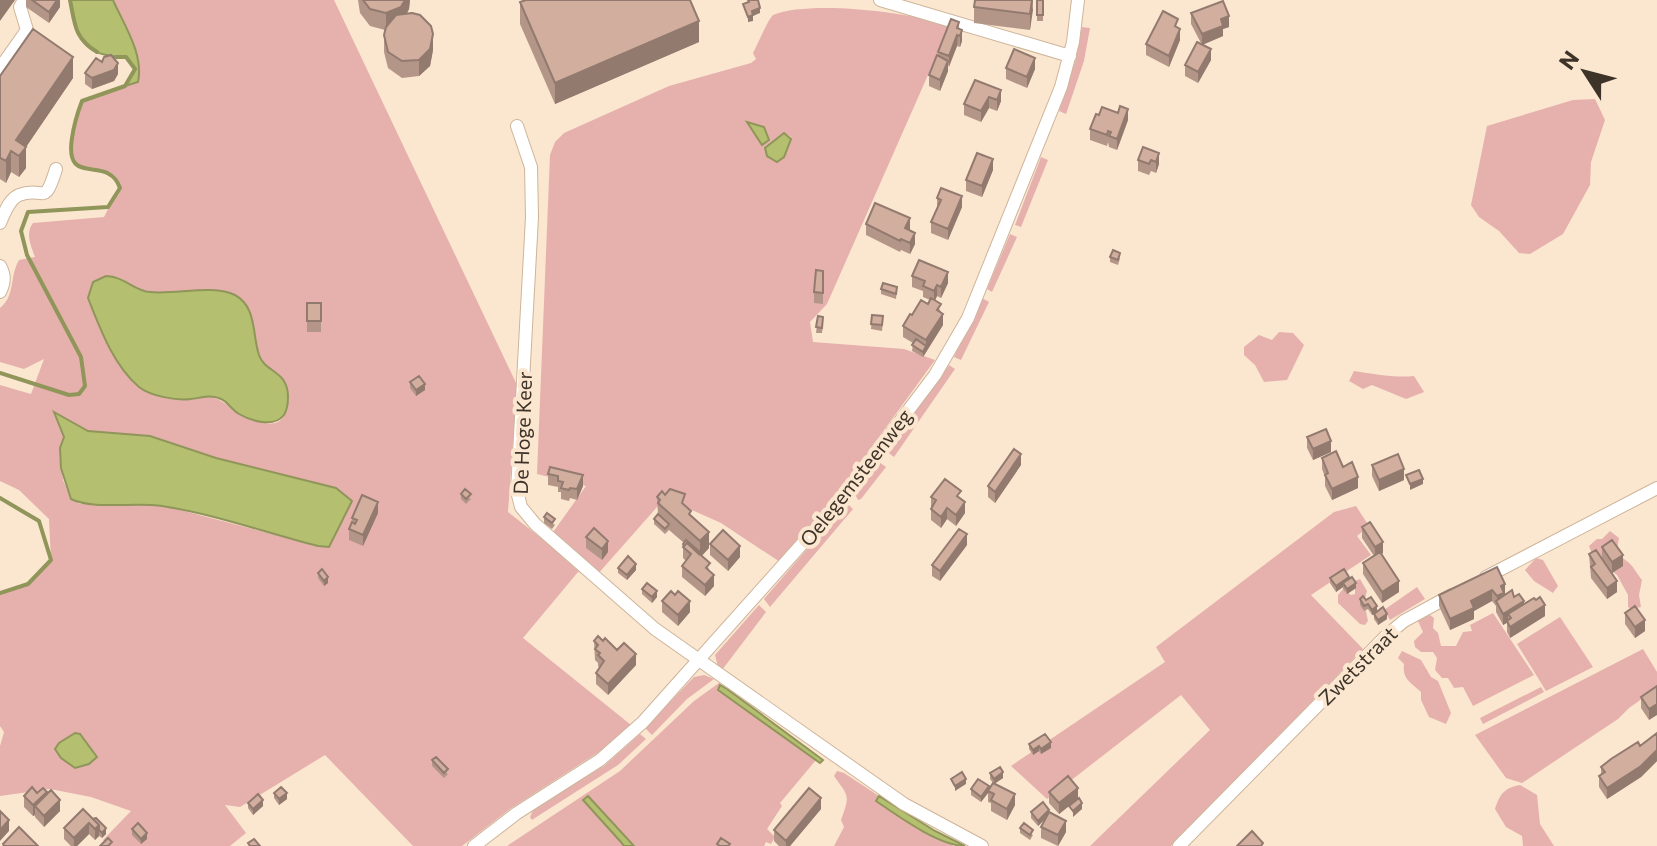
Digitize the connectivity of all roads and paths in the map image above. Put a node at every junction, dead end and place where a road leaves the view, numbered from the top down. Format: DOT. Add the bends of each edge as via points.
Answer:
graph roads {
  1 [pos="24,0"];
  2 [pos="880,0"];
  3 [pos="1078,0"];
  4 [pos="1070,56"];
  5 [pos="0,68"];
  6 [pos="517,126"];
  7 [pos="56,169"];
  8 [pos="19,185"];
  9 [pos="15,198"];
  10 [pos="0,223"];
  11 [pos="0,266"];
  12 [pos="0,292"];
  13 [pos="1657,488"];
  14 [pos="699,661"];
  15 [pos="474,846"];
  16 [pos="982,846"];
  17 [pos="1179,846"];
  1 -- 5 [label="street" via="20,7 27,30"];
  2 -- 4 [label="street"];
  3 -- 4 [label="street, Oelegemsteenweg"];
  4 -- 14 [label="street, Oelegemsteenweg" via="1007,225 952,349 836,506"];
  6 -- 14 [label="street, De Hoge Keer" via="531,167 532,217 518,499 543,533"];
  7 -- 9 [label="street" via="44,194"];
  8 -- 9 [label="street"];
  9 -- 10 [label="street"];
  11 -- 12 [label="street"];
  13 -- 17 [label="street, Zwetstraat" via="1404,621"];
  14 -- 15 [label="street, Oelegemsteenweg" via="620,744"];
  14 -- 16 [label="street, De Hoge Keer" via="904,804"];
}
